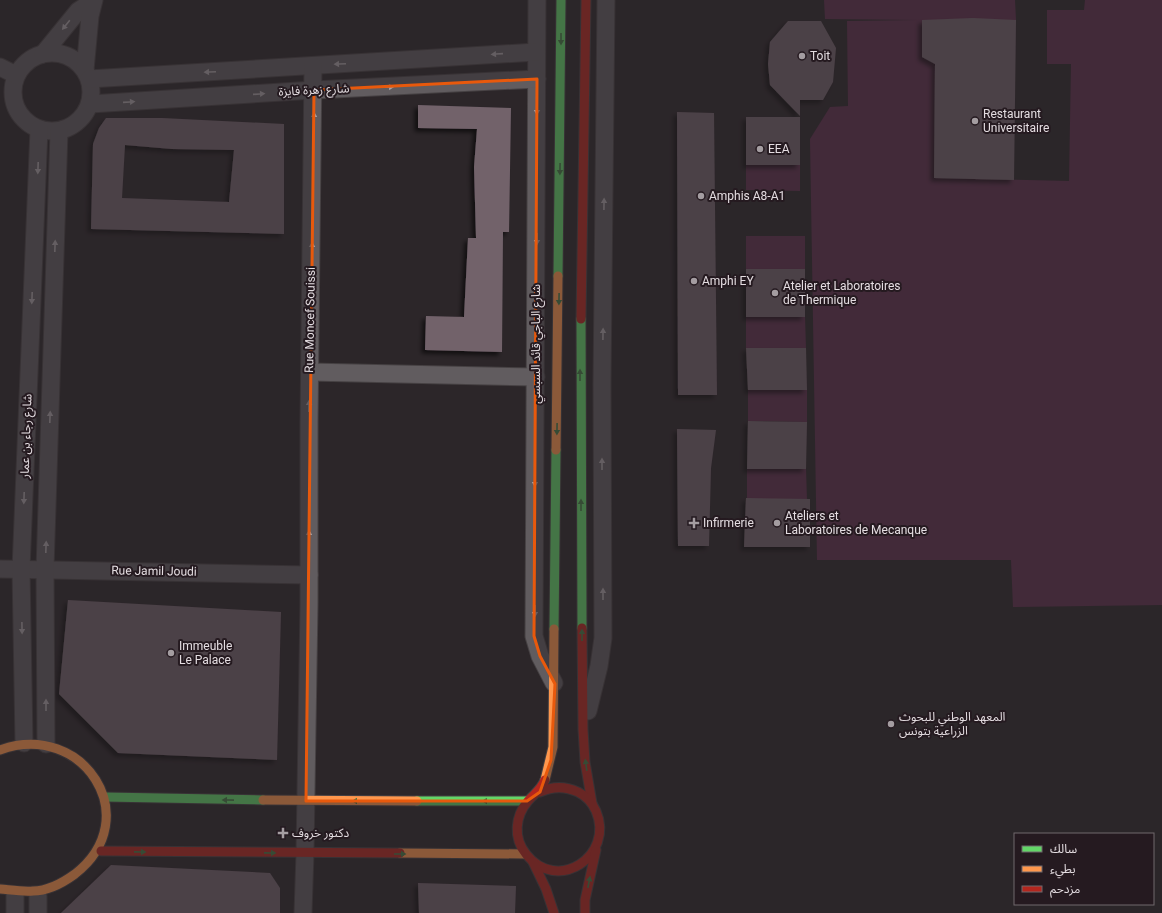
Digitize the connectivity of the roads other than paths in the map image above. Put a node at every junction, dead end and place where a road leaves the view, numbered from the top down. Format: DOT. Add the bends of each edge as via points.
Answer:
graph roads {
  1 [pos="93,0"];
  2 [pos="537,0"];
  3 [pos="561,0"];
  4 [pos="586,0"];
  5 [pos="606,0"];
  6 [pos="536,52"];
  7 [pos="43,54"];
  8 [pos="313,66"];
  9 [pos="0,67"];
  10 [pos="87,75"];
  11 [pos="10,80"];
  12 [pos="537,80"];
  13 [pos="314,90"];
  14 [pos="90,104"];
  15 [pos="8,107"];
  16 [pos="39,129"];
  17 [pos="59,131"];
  18 [pos="310,372"];
  19 [pos="536,377"];
  20 [pos="0,569"];
  21 [pos="45,569"];
  22 [pos="21,570"];
  23 [pos="309,575"];
  24 [pos="554,684"];
  25 [pos="583,729"];
  26 [pos="24,743"];
  27 [pos="46,744"];
  28 [pos="0,750"];
  29 [pos="540,792"];
  30 [pos="105,797"];
  31 [pos="527,801"];
  32 [pos="306,802"];
  33 [pos="592,803"];
  34 [pos="596,850"];
  35 [pos="101,851"];
  36 [pos="306,853"];
  37 [pos="525,854"];
  38 [pos="533,862"];
  39 [pos="7,892"];
  40 [pos="38,896"];
  41 [pos="15,913"];
  42 [pos="38,913"];
  43 [pos="303,913"];
  44 [pos="554,913"];
  45 [pos="585,913"];
  1 -- 7 [label="street, one-way" via="78,11"];
  1 -- 10 [label="street"];
  2 -- 6 [label="street, شارع الباجي قائد السبسي"];
  3 -- 24 [label="street, one-way"];
  25 -- 4 [label="street, one-way" via="580,371"];
  25 -- 5 [label="street, one-way" via="599,666 603,638 602,376"];
  6 -- 8 [label="street, شارع زهرة فايزة, one-way"];
  6 -- 12 [label="street, شارع الباجي قائد السبسي"];
  7 -- 10 [label="street" via="59,53 74,59"];
  7 -- 11 [label="street" via="32,58"];
  8 -- 10 [label="street, شارع زهرة فايزة, one-way"];
  8 -- 13 [label="street, Rue Moncef Souissi"];
  9 -- 11 [label="street"];
  10 -- 14 [label="street" via="92,92"];
  11 -- 15 [label="street" via="13,94"];
  13 -- 12 [label="street, شارع زهرة فايزة, one-way"];
  12 -- 19 [label="street, شارع الباجي قائد السبسي, one-way"];
  14 -- 13 [label="street, شارع زهرة فايزة, one-way"];
  18 -- 13 [label="street, Rue Moncef Souissi, one-way"];
  14 -- 17 [label="street" via="83,117 72,126"];
  15 -- 16 [label="street"];
  16 -- 17 [label="street"];
  16 -- 22 [label="street, شارع رجاء بن عمار, one-way"];
  21 -- 17 [label="street, شارع رجاء بن عمار, one-way"];
  18 -- 19 [label="street"];
  23 -- 18 [label="street, Rue Moncef Souissi, one-way"];
  19 -- 24 [label="street, شارع الباجي قائد السبسي, one-way" via="534,636 540,656"];
  20 -- 22 [label="street, Rue Jamil Joudi"];
  21 -- 22 [label="street, Rue Jamil Joudi"];
  21 -- 23 [label="street, Rue Jamil Joudi"];
  27 -- 21 [label="street, شارع رجاء بن عمار, one-way"];
  22 -- 26 [label="street, شارع رجاء بن عمار, one-way"];
  23 -- 32 [label="street, Rue Moncef Souissi"];
  24 -- 29 [label="street" via="553,748"];
  33 -- 25 [label="street, one-way"];
  26 -- 27 [label="street"];
  26 -- 28 [label="street"];
  27 -- 30 [label="street" via="72,754 92,773"];
  29 -- 31 [label="street"];
  29 -- 33 [label="street" via="554,787 568,788 582,793"];
  32 -- 30 [label="street, one-way"];
  30 -- 35 [label="street" via="108,824"];
  31 -- 32 [label="street, one-way"];
  31 -- 37 [label="street" via="520,813 517,827 519,841"];
  32 -- 36 [label="street, Rue Moncef Souissi"];
  33 -- 34 [label="street" via="599,815 601,830"];
  34 -- 38 [label="street" via="583,864 571,869 558,871"];
  45 -- 34 [label="street, one-way" via="586,894"];
  35 -- 36 [label="street, one-way"];
  35 -- 40 [label="street" via="81,878 64,889"];
  36 -- 37 [label="street, one-way"];
  36 -- 43 [label="street, Rue Moncef Souissi"];
  37 -- 38 [label="street"];
  38 -- 44 [label="street"];
  39 -- 40 [label="street"];
  39 -- 41 [label="street"];
  40 -- 42 [label="street"];
}
